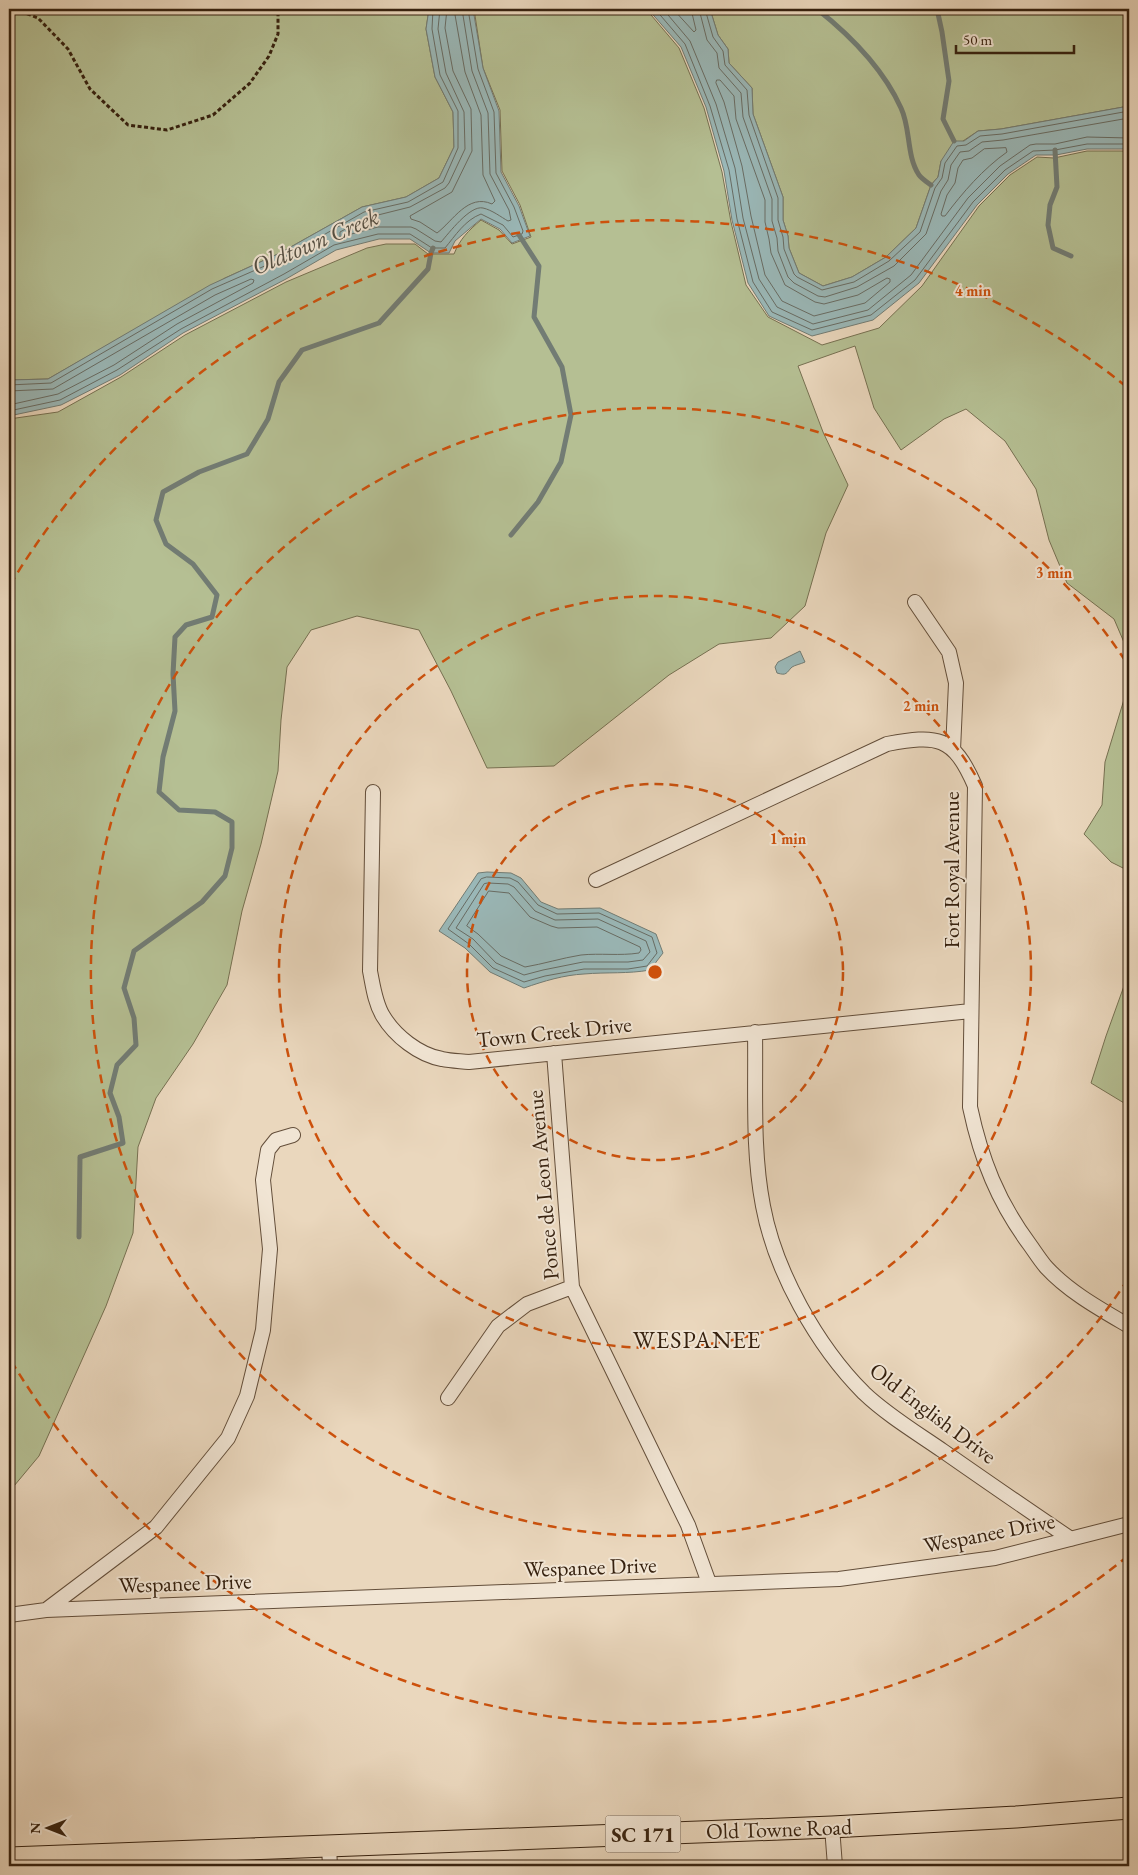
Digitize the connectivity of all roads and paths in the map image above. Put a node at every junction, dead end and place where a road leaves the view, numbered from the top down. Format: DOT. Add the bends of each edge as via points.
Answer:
graph roads {
  1 [pos="15,9"];
  2 [pos="278,9"];
  3 [pos="915,602"];
  4 [pos="953,750"];
  5 [pos="373,792"];
  6 [pos="596,880"];
  7 [pos="971,1011"];
  8 [pos="755,1032"];
  9 [pos="554,1053"];
  10 [pos="293,1135"];
  11 [pos="572,1287"];
  12 [pos="1129,1326"];
  13 [pos="448,1398"];
  14 [pos="1129,1524"];
  15 [pos="1071,1539"];
  16 [pos="709,1583"];
  17 [pos="46,1610"];
  18 [pos="9,1615"];
  19 [pos="1126,1810"];
  20 [pos="832,1827"];
  21 [pos="330,1856"];
  22 [pos="9,1858"];
  23 [pos="835,1866"];
  1 -- 2 [label="path" via="38,18 68,49 90,89 128,125 167,130 213,115 250,82 269,56 278,34"];
  3 -- 4 [label="street" via="949,652 956,683"];
  4 -- 6 [label="street, Fort Royal Avenue" via="939,740 917,738 887,744"];
  4 -- 7 [label="street, Fort Royal Avenue" via="968,769 975,786"];
  5 -- 9 [label="street, Town Creek Drive" via="370,971 382,1016 396,1033 418,1050 441,1059 469,1062"];
  7 -- 8 [label="street, Town Creek Drive"];
  7 -- 12 [label="street, Fort Royal Avenue" via="970,1107 990,1177 1014,1224 1046,1267 1087,1302"];
  8 -- 9 [label="street, Town Creek Drive"];
  8 -- 15 [label="street, Old English Drive" via="758,1164 763,1207 779,1262 829,1353 865,1393 903,1424"];
  9 -- 11 [label="street, Ponce de Leon Avenue"];
  10 -- 17 [label="street" via="276,1140 268,1150 263,1180 270,1249 263,1330 248,1396 228,1438 156,1527"];
  11 -- 13 [label="street" via="527,1304 498,1326"];
  11 -- 16 [label="street, Ponce de Leon Avenue" via="688,1525"];
  14 -- 15 [label="street, Wespanee Drive"];
  15 -- 16 [label="street, Wespanee Drive" via="995,1558 839,1579"];
  16 -- 17 [label="street, Wespanee Drive"];
  17 -- 18 [label="street, Wespanee Drive"];
  19 -- 20 [label="main road, Old Towne Road / SC 171"];
  20 -- 21 [label="main road, Old Towne Road / SC 171"];
  20 -- 23 [label="street"];
  21 -- 22 [label="main road, Old Towne Road / SC 171"];
}
